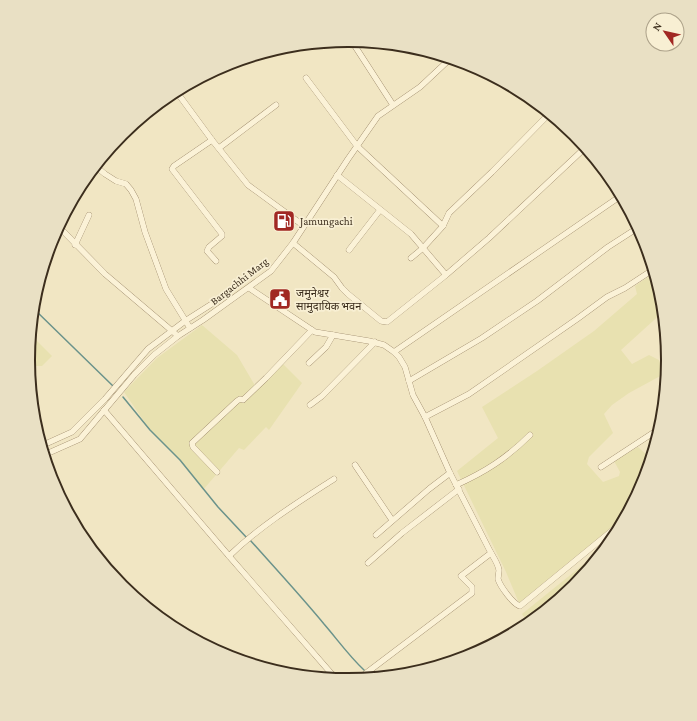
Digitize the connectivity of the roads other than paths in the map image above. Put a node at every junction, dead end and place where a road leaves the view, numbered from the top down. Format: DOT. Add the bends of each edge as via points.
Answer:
graph roads {
  1 [pos="357,47"];
  2 [pos="446,63"];
  3 [pos="306,78"];
  4 [pos="180,96"];
  5 [pos="276,105"];
  6 [pos="393,105"];
  7 [pos="546,117"];
  8 [pos="212,140"];
  9 [pos="357,146"];
  10 [pos="219,148"];
  11 [pos="581,151"];
  12 [pos="100,170"];
  13 [pos="337,175"];
  14 [pos="617,199"];
  15 [pos="380,210"];
  16 [pos="89,215"];
  17 [pos="304,226"];
  18 [pos="443,226"];
  19 [pos="634,230"];
  20 [pos="63,231"];
  21 [pos="293,243"];
  22 [pos="75,244"];
  23 [pos="423,248"];
  24 [pos="349,250"];
  25 [pos="411,258"];
  26 [pos="216,261"];
  27 [pos="649,272"];
  28 [pos="446,275"];
  29 [pos="249,288"];
  30 [pos="218,300"];
  31 [pos="185,321"];
  32 [pos="190,328"];
  33 [pos="312,330"];
  34 [pos="171,331"];
  35 [pos="333,335"];
  36 [pos="178,336"];
  37 [pos="375,342"];
  38 [pos="394,352"];
  39 [pos="309,363"];
  40 [pos="409,381"];
  41 [pos="310,405"];
  42 [pos="104,410"];
  43 [pos="425,417"];
  44 [pos="653,433"];
  45 [pos="530,436"];
  46 [pos="46,444"];
  47 [pos="49,452"];
  48 [pos="354,465"];
  49 [pos="601,467"];
  50 [pos="217,472"];
  51 [pos="450,473"];
  52 [pos="334,479"];
  53 [pos="457,487"];
  54 [pos="392,520"];
  55 [pos="611,531"];
  56 [pos="376,535"];
  57 [pos="491,553"];
  58 [pos="228,556"];
  59 [pos="368,563"];
  60 [pos="331,673"];
  61 [pos="366,673"];
  1 -- 6 [label="street"];
  2 -- 6 [label="street, Bargachhi Marg" via="420,87"];
  3 -- 9 [label="street"];
  4 -- 8 [label="street"];
  5 -- 10 [label="street"];
  6 -- 9 [label="street, Bargachhi Marg" via="378,116"];
  7 -- 18 [label="street" via="449,213"];
  8 -- 10 [label="street"];
  8 -- 26 [label="street" via="172,169 222,234 207,251"];
  9 -- 13 [label="street, Bargachhi Marg"];
  9 -- 18 [label="street"];
  10 -- 17 [label="street" via="248,185"];
  11 -- 28 [label="street"];
  12 -- 31 [label="street" via="126,184 131,190 166,289"];
  13 -- 15 [label="street"];
  13 -- 17 [label="street, Bargachhi Marg"];
  14 -- 38 [label="street"];
  15 -- 23 [label="street" via="411,234"];
  15 -- 24 [label="street"];
  16 -- 22 [label="street"];
  17 -- 21 [label="street, Bargachhi Marg"];
  18 -- 23 [label="street"];
  19 -- 40 [label="street" via="482,338"];
  20 -- 22 [label="street"];
  21 -- 28 [label="street" via="381,321 387,322"];
  21 -- 29 [label="street, Bargachhi Marg" via="271,271"];
  22 -- 34 [label="street" via="105,274"];
  23 -- 25 [label="street"];
  23 -- 28 [label="street"];
  27 -- 43 [label="street" via="607,297 469,394"];
  29 -- 32 [label="street, Bargachhi Marg"];
  29 -- 33 [label="street"];
  30 -- 31 [label="street"];
  31 -- 32 [label="street"];
  31 -- 34 [label="street"];
  32 -- 36 [label="street, Bargachhi Marg"];
  33 -- 35 [label="street"];
  33 -- 50 [label="street" via="256,388 243,400 237,401 192,443"];
  34 -- 36 [label="street"];
  34 -- 46 [label="street" via="148,349 105,399 72,432"];
  35 -- 37 [label="street"];
  35 -- 39 [label="street"];
  36 -- 42 [label="street, Bargachhi Marg" via="139,370"];
  37 -- 38 [label="street"];
  37 -- 41 [label="street"];
  38 -- 40 [label="street" via="403,362"];
  40 -- 43 [label="street" via="413,395"];
  42 -- 47 [label="street, Bargachhi Marg" via="80,438"];
  42 -- 58 [label="street"];
  43 -- 51 [label="street"];
  44 -- 49 [label="street"];
  45 -- 53 [label="street" via="506,457"];
  48 -- 54 [label="street"];
  51 -- 53 [label="street"];
  51 -- 54 [label="street"];
  52 -- 58 [label="street" via="254,533"];
  53 -- 57 [label="street"];
  53 -- 59 [label="street"];
  54 -- 56 [label="street"];
  55 -- 57 [label="street" via="520,606 514,604 499,582 499,571"];
  57 -- 61 [label="street" via="461,576 472,587 472,593"];
  58 -- 60 [label="street"];
}
